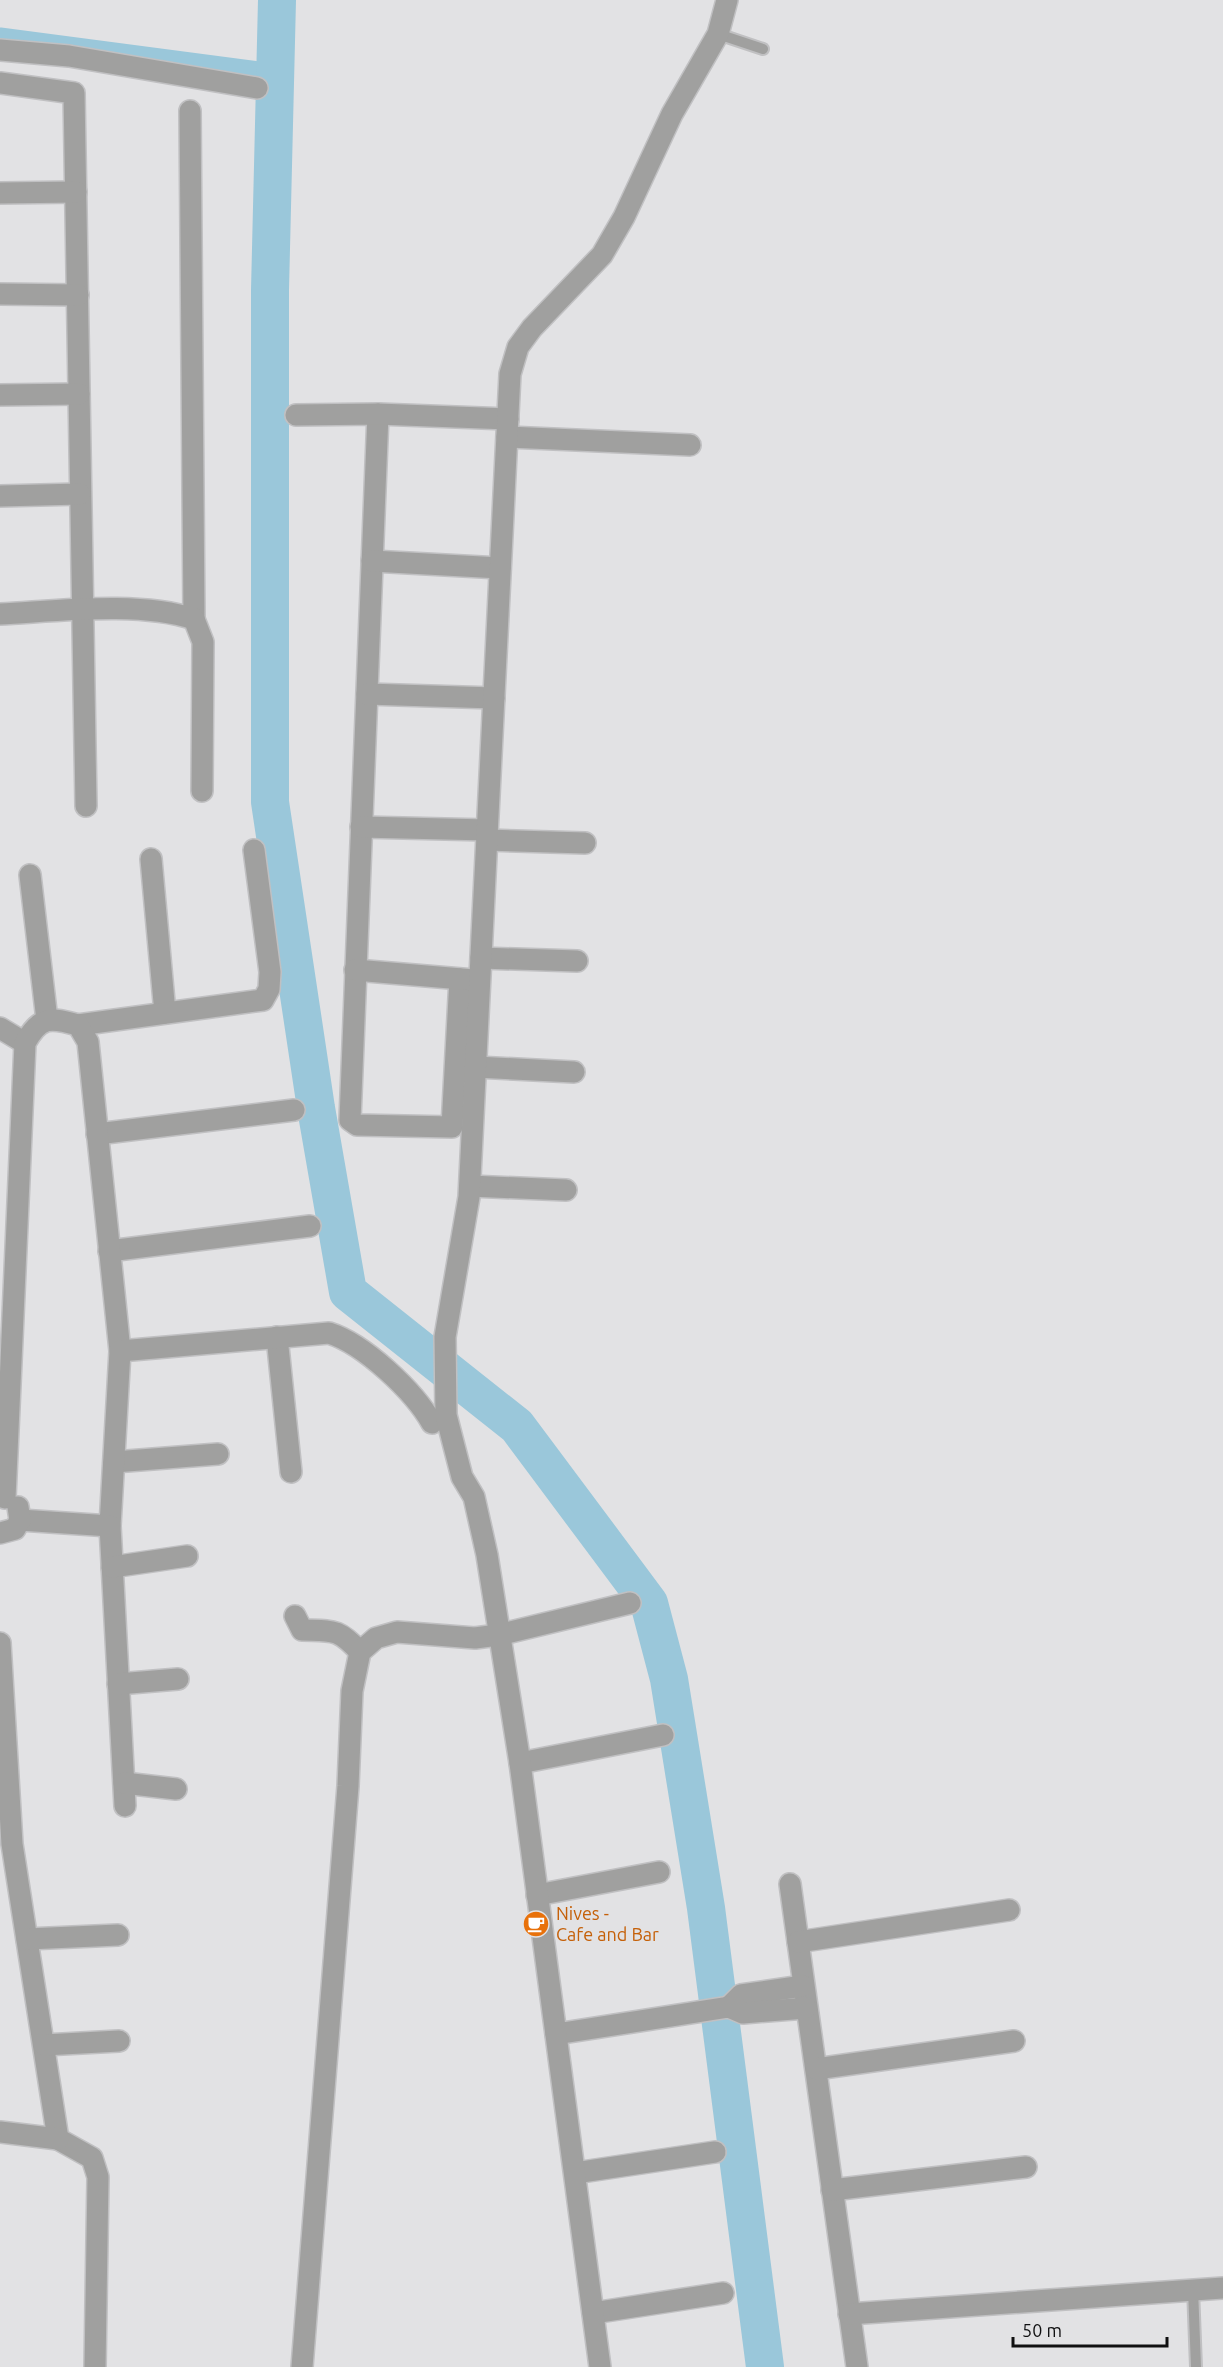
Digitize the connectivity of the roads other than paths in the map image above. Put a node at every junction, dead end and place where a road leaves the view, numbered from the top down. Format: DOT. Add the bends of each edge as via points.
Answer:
graph roads {
  1 [pos="727,0"];
  2 [pos="718,34"];
  3 [pos="763,49"];
  4 [pos="0,50"];
  5 [pos="0,84"];
  6 [pos="257,88"];
  7 [pos="190,111"];
  8 [pos="76,192"];
  9 [pos="0,194"];
  10 [pos="0,294"];
  11 [pos="78,295"];
  12 [pos="79,394"];
  13 [pos="0,395"];
  14 [pos="378,414"];
  15 [pos="296,415"];
  16 [pos="508,428"];
  17 [pos="690,446"];
  18 [pos="80,494"];
  19 [pos="0,496"];
  20 [pos="372,561"];
  21 [pos="500,568"];
  22 [pos="82,610"];
  23 [pos="0,614"];
  24 [pos="194,619"];
  25 [pos="367,694"];
  26 [pos="494,698"];
  27 [pos="202,791"];
  28 [pos="86,806"];
  29 [pos="361,827"];
  30 [pos="487,835"];
  31 [pos="585,843"];
  32 [pos="254,850"];
  33 [pos="151,860"];
  34 [pos="30,875"];
  35 [pos="481,958"];
  36 [pos="577,961"];
  37 [pos="355,970"];
  38 [pos="470,980"];
  39 [pos="165,1013"];
  40 [pos="47,1020"];
  41 [pos="78,1025"];
  42 [pos="0,1028"];
  43 [pos="25,1043"];
  44 [pos="476,1067"];
  45 [pos="574,1072"];
  46 [pos="294,1110"];
  47 [pos="97,1134"];
  48 [pos="470,1186"];
  49 [pos="566,1190"];
  50 [pos="310,1226"];
  51 [pos="109,1251"];
  52 [pos="277,1337"];
  53 [pos="120,1351"];
  54 [pos="439,1419"];
  55 [pos="218,1454"];
  56 [pos="114,1462"];
  57 [pos="291,1472"];
  58 [pos="3,1498"];
  59 [pos="20,1520"];
  60 [pos="110,1526"];
  61 [pos="0,1533"];
  62 [pos="187,1556"];
  63 [pos="112,1567"];
  64 [pos="630,1603"];
  65 [pos="295,1616"];
  66 [pos="498,1635"];
  67 [pos="0,1642"];
  68 [pos="360,1652"];
  69 [pos="178,1679"];
  70 [pos="118,1684"];
  71 [pos="663,1735"];
  72 [pos="520,1763"];
  73 [pos="124,1783"];
  74 [pos="176,1789"];
  75 [pos="5,1797"];
  76 [pos="125,1806"];
  77 [pos="659,1872"];
  78 [pos="790,1884"];
  79 [pos="537,1895"];
  80 [pos="1009,1911"];
  81 [pos="118,1935"];
  82 [pos="27,1939"];
  83 [pos="798,1942"];
  84 [pos="803,1986"];
  85 [pos="728,2007"];
  86 [pos="806,2008"];
  87 [pos="556,2034"];
  88 [pos="119,2041"];
  89 [pos="1014,2041"];
  90 [pos="44,2045"];
  91 [pos="816,2069"];
  92 [pos="0,2132"];
  93 [pos="58,2139"];
  94 [pos="715,2152"];
  95 [pos="1026,2167"];
  96 [pos="576,2173"];
  97 [pos="832,2190"];
  98 [pos="1223,2288"];
  99 [pos="1193,2289"];
  100 [pos="723,2293"];
  101 [pos="593,2313"];
  102 [pos="849,2314"];
  103 [pos="95,2367"];
  104 [pos="302,2367"];
  105 [pos="600,2367"];
  106 [pos="857,2367"];
  107 [pos="1196,2367"];
  1 -- 2 [label="street"];
  2 -- 3 [label="lane"];
  2 -- 16 [label="street" via="672,114 602,255 518,347 510,374"];
  4 -- 6 [label="street" via="69,56"];
  5 -- 8 [label="street" via="74,93"];
  7 -- 24 [label="street"];
  8 -- 9 [label="street"];
  8 -- 11 [label="street"];
  10 -- 11 [label="street"];
  11 -- 12 [label="street"];
  12 -- 13 [label="street"];
  12 -- 18 [label="street"];
  14 -- 15 [label="street"];
  14 -- 16 [label="street"];
  14 -- 20 [label="street"];
  16 -- 17 [label="street"];
  16 -- 21 [label="street"];
  18 -- 19 [label="street"];
  18 -- 22 [label="street"];
  20 -- 21 [label="street"];
  20 -- 25 [label="street"];
  21 -- 26 [label="street"];
  22 -- 23 [label="street"];
  22 -- 24 [label="street" via="169,611"];
  22 -- 28 [label="street"];
  24 -- 27 [label="street" via="203,642"];
  25 -- 26 [label="street"];
  25 -- 29 [label="street"];
  26 -- 30 [label="street"];
  29 -- 30 [label="street"];
  29 -- 37 [label="street"];
  30 -- 31 [label="street"];
  30 -- 35 [label="street"];
  32 -- 39 [label="street" via="270,972 263,1000"];
  33 -- 39 [label="street"];
  34 -- 40 [label="street"];
  35 -- 36 [label="street"];
  35 -- 38 [label="street"];
  37 -- 38 [label="street"];
  37 -- 38 [label="street" via="350,1120 357,1125 452,1127"];
  38 -- 44 [label="street"];
  39 -- 41 [label="street"];
  40 -- 41 [label="street" via="55,1018"];
  40 -- 43 [label="street" via="33,1029"];
  41 -- 47 [label="street" via="88,1042"];
  42 -- 43 [label="street"];
  43 -- 58 [label="street"];
  44 -- 45 [label="street"];
  44 -- 48 [label="street"];
  46 -- 47 [label="street"];
  47 -- 51 [label="street"];
  48 -- 49 [label="street"];
  48 -- 54 [label="street" via="445,1337"];
  50 -- 51 [label="street"];
  51 -- 53 [label="street"];
  52 -- 53 [label="street"];
  52 -- 54 [label="street" via="329,1333 345,1338"];
  52 -- 57 [label="street"];
  53 -- 56 [label="street"];
  54 -- 66 [label="street" via="474,1497"];
  55 -- 56 [label="street"];
  56 -- 60 [label="street"];
  58 -- 59 [label="street" via="14,1502 20,1510"];
  59 -- 60 [label="street"];
  59 -- 61 [label="street" via="15,1529"];
  60 -- 63 [label="street"];
  62 -- 63 [label="street"];
  63 -- 70 [label="street"];
  64 -- 66 [label="street"];
  65 -- 68 [label="street" via="302,1630 336,1632"];
  66 -- 68 [label="street" via="475,1638 397,1632 376,1638"];
  66 -- 72 [label="street"];
  67 -- 75 [label="street"];
  68 -- 104 [label="street" via="352,1691"];
  69 -- 70 [label="street"];
  70 -- 73 [label="street"];
  71 -- 72 [label="street"];
  72 -- 79 [label="street"];
  73 -- 74 [label="street"];
  73 -- 76 [label="street"];
  75 -- 82 [label="street"];
  77 -- 79 [label="street"];
  78 -- 83 [label="street"];
  79 -- 87 [label="street"];
  80 -- 83 [label="street"];
  81 -- 82 [label="street"];
  82 -- 90 [label="street"];
  83 -- 84 [label="street"];
  84 -- 85 [label="street" via="741,1995"];
  84 -- 86 [label="street"];
  85 -- 86 [label="street" via="743,2013"];
  85 -- 87 [label="street"];
  86 -- 91 [label="street"];
  87 -- 96 [label="street"];
  88 -- 90 [label="street"];
  89 -- 91 [label="street"];
  90 -- 93 [label="street"];
  91 -- 97 [label="street"];
  92 -- 93 [label="street"];
  93 -- 103 [label="street" via="92,2158 98,2177"];
  94 -- 96 [label="street"];
  95 -- 97 [label="street"];
  96 -- 101 [label="street"];
  97 -- 102 [label="street"];
  98 -- 99 [label="street"];
  99 -- 102 [label="street"];
  99 -- 107 [label="lane"];
  100 -- 101 [label="street"];
  101 -- 105 [label="street"];
  102 -- 106 [label="street"];
}
